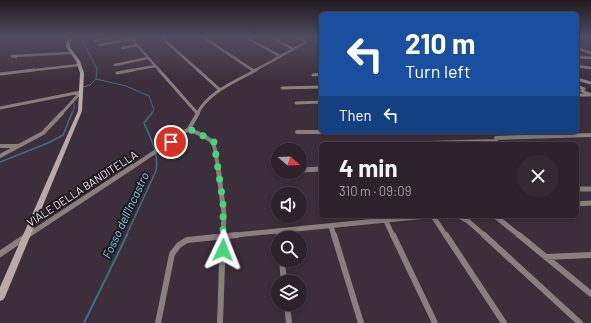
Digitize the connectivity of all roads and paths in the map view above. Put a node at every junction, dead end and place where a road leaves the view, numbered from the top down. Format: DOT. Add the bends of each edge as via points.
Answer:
graph roads {
  1 [pos="143,52"];
  2 [pos="178,52"];
  3 [pos="226,52"];
  4 [pos="273,52"];
  5 [pos="287,52"];
  6 [pos="71,53"];
  7 [pos="280,56"];
  8 [pos="16,57"];
  9 [pos="579,57"];
  10 [pos="148,58"];
  11 [pos="591,58"];
  12 [pos="79,65"];
  13 [pos="115,65"];
  14 [pos="155,66"];
  15 [pos="579,66"];
  16 [pos="591,68"];
  17 [pos="254,71"];
  18 [pos="117,73"];
  19 [pos="0,74"];
  20 [pos="319,74"];
  21 [pos="313,75"];
  22 [pos="579,80"];
  23 [pos="591,83"];
  24 [pos="319,87"];
  25 [pos="579,87"];
  26 [pos="282,88"];
  27 [pos="220,90"];
  28 [pos="81,92"];
  29 [pos="579,95"];
  30 [pos="591,95"];
  31 [pos="319,102"];
  32 [pos="296,103"];
  33 [pos="1,107"];
  34 [pos="197,113"];
  35 [pos="189,129"];
  36 [pos="297,132"];
  37 [pos="319,132"];
  38 [pos="591,135"];
  39 [pos="495,141"];
  40 [pos="462,142"];
  41 [pos="0,146"];
  42 [pos="18,146"];
  43 [pos="0,156"];
  44 [pos="319,168"];
  45 [pos="307,169"];
  46 [pos="579,189"];
  47 [pos="591,189"];
  48 [pos="591,203"];
  49 [pos="579,204"];
  50 [pos="411,218"];
  51 [pos="434,218"];
  52 [pos="463,218"];
  53 [pos="497,218"];
  54 [pos="386,221"];
  55 [pos="331,226"];
  56 [pos="278,231"];
  57 [pos="271,232"];
  58 [pos="224,236"];
  59 [pos="26,238"];
  60 [pos="0,254"];
  61 [pos="591,255"];
  62 [pos="546,257"];
  63 [pos="591,294"];
  64 [pos="0,297"];
  65 [pos="288,311"];
  66 [pos="158,323"];
  67 [pos="220,323"];
  68 [pos="289,323"];
  69 [pos="361,323"];
  70 [pos="435,323"];
  71 [pos="504,323"];
  72 [pos="580,323"];
  1 -- 10 [label="street"];
  2 -- 27 [label="street"];
  3 -- 17 [label="street"];
  4 -- 7 [label="street"];
  5 -- 7 [label="street"];
  6 -- 8 [label="street" via="12,56"];
  6 -- 12 [label="main road"];
  7 -- 17 [label="street"];
  9 -- 11 [label="street"];
  10 -- 13 [label="street"];
  10 -- 14 [label="street"];
  12 -- 19 [label="street"];
  12 -- 28 [label="main road" via="82,74"];
  14 -- 18 [label="street"];
  14 -- 34 [label="street"];
  15 -- 16 [label="street"];
  17 -- 27 [label="street"];
  20 -- 21 [label="street"];
  22 -- 23 [label="street"];
  24 -- 26 [label="street"];
  25 -- 30 [label="street"];
  27 -- 34 [label="street" via="206,100"];
  28 -- 33 [label="street"];
  28 -- 42 [label="street" via="43,133"];
  28 -- 59 [label="main road" via="78,115"];
  29 -- 30 [label="street"];
  31 -- 32 [label="street"];
  34 -- 35 [label="street"];
  35 -- 58 [label="street" via="212,140 214,144 223,202"];
  35 -- 59 [label="street, VIALE DELLA BANDITELLA"];
  36 -- 37 [label="street"];
  38 -- 39 [label="street"];
  39 -- 40 [label="street"];
  41 -- 42 [label="street"];
  42 -- 43 [label="street"];
  44 -- 45 [label="street"];
  46 -- 47 [label="street"];
  48 -- 49 [label="street"];
  50 -- 54 [label="street"];
  51 -- 71 [label="street"];
  52 -- 72 [label="street"];
  53 -- 62 [label="street"];
  54 -- 55 [label="street"];
  54 -- 70 [label="street"];
  55 -- 56 [label="street"];
  55 -- 69 [label="street"];
  57 -- 58 [label="street"];
  58 -- 66 [label="street" via="189,239 175,249"];
  58 -- 67 [label="street"];
  59 -- 60 [label="street, VIALE DELLA BANDITELLA"];
  59 -- 64 [label="main road"];
  61 -- 62 [label="street"];
  62 -- 63 [label="street"];
  65 -- 68 [label="street"];
}
